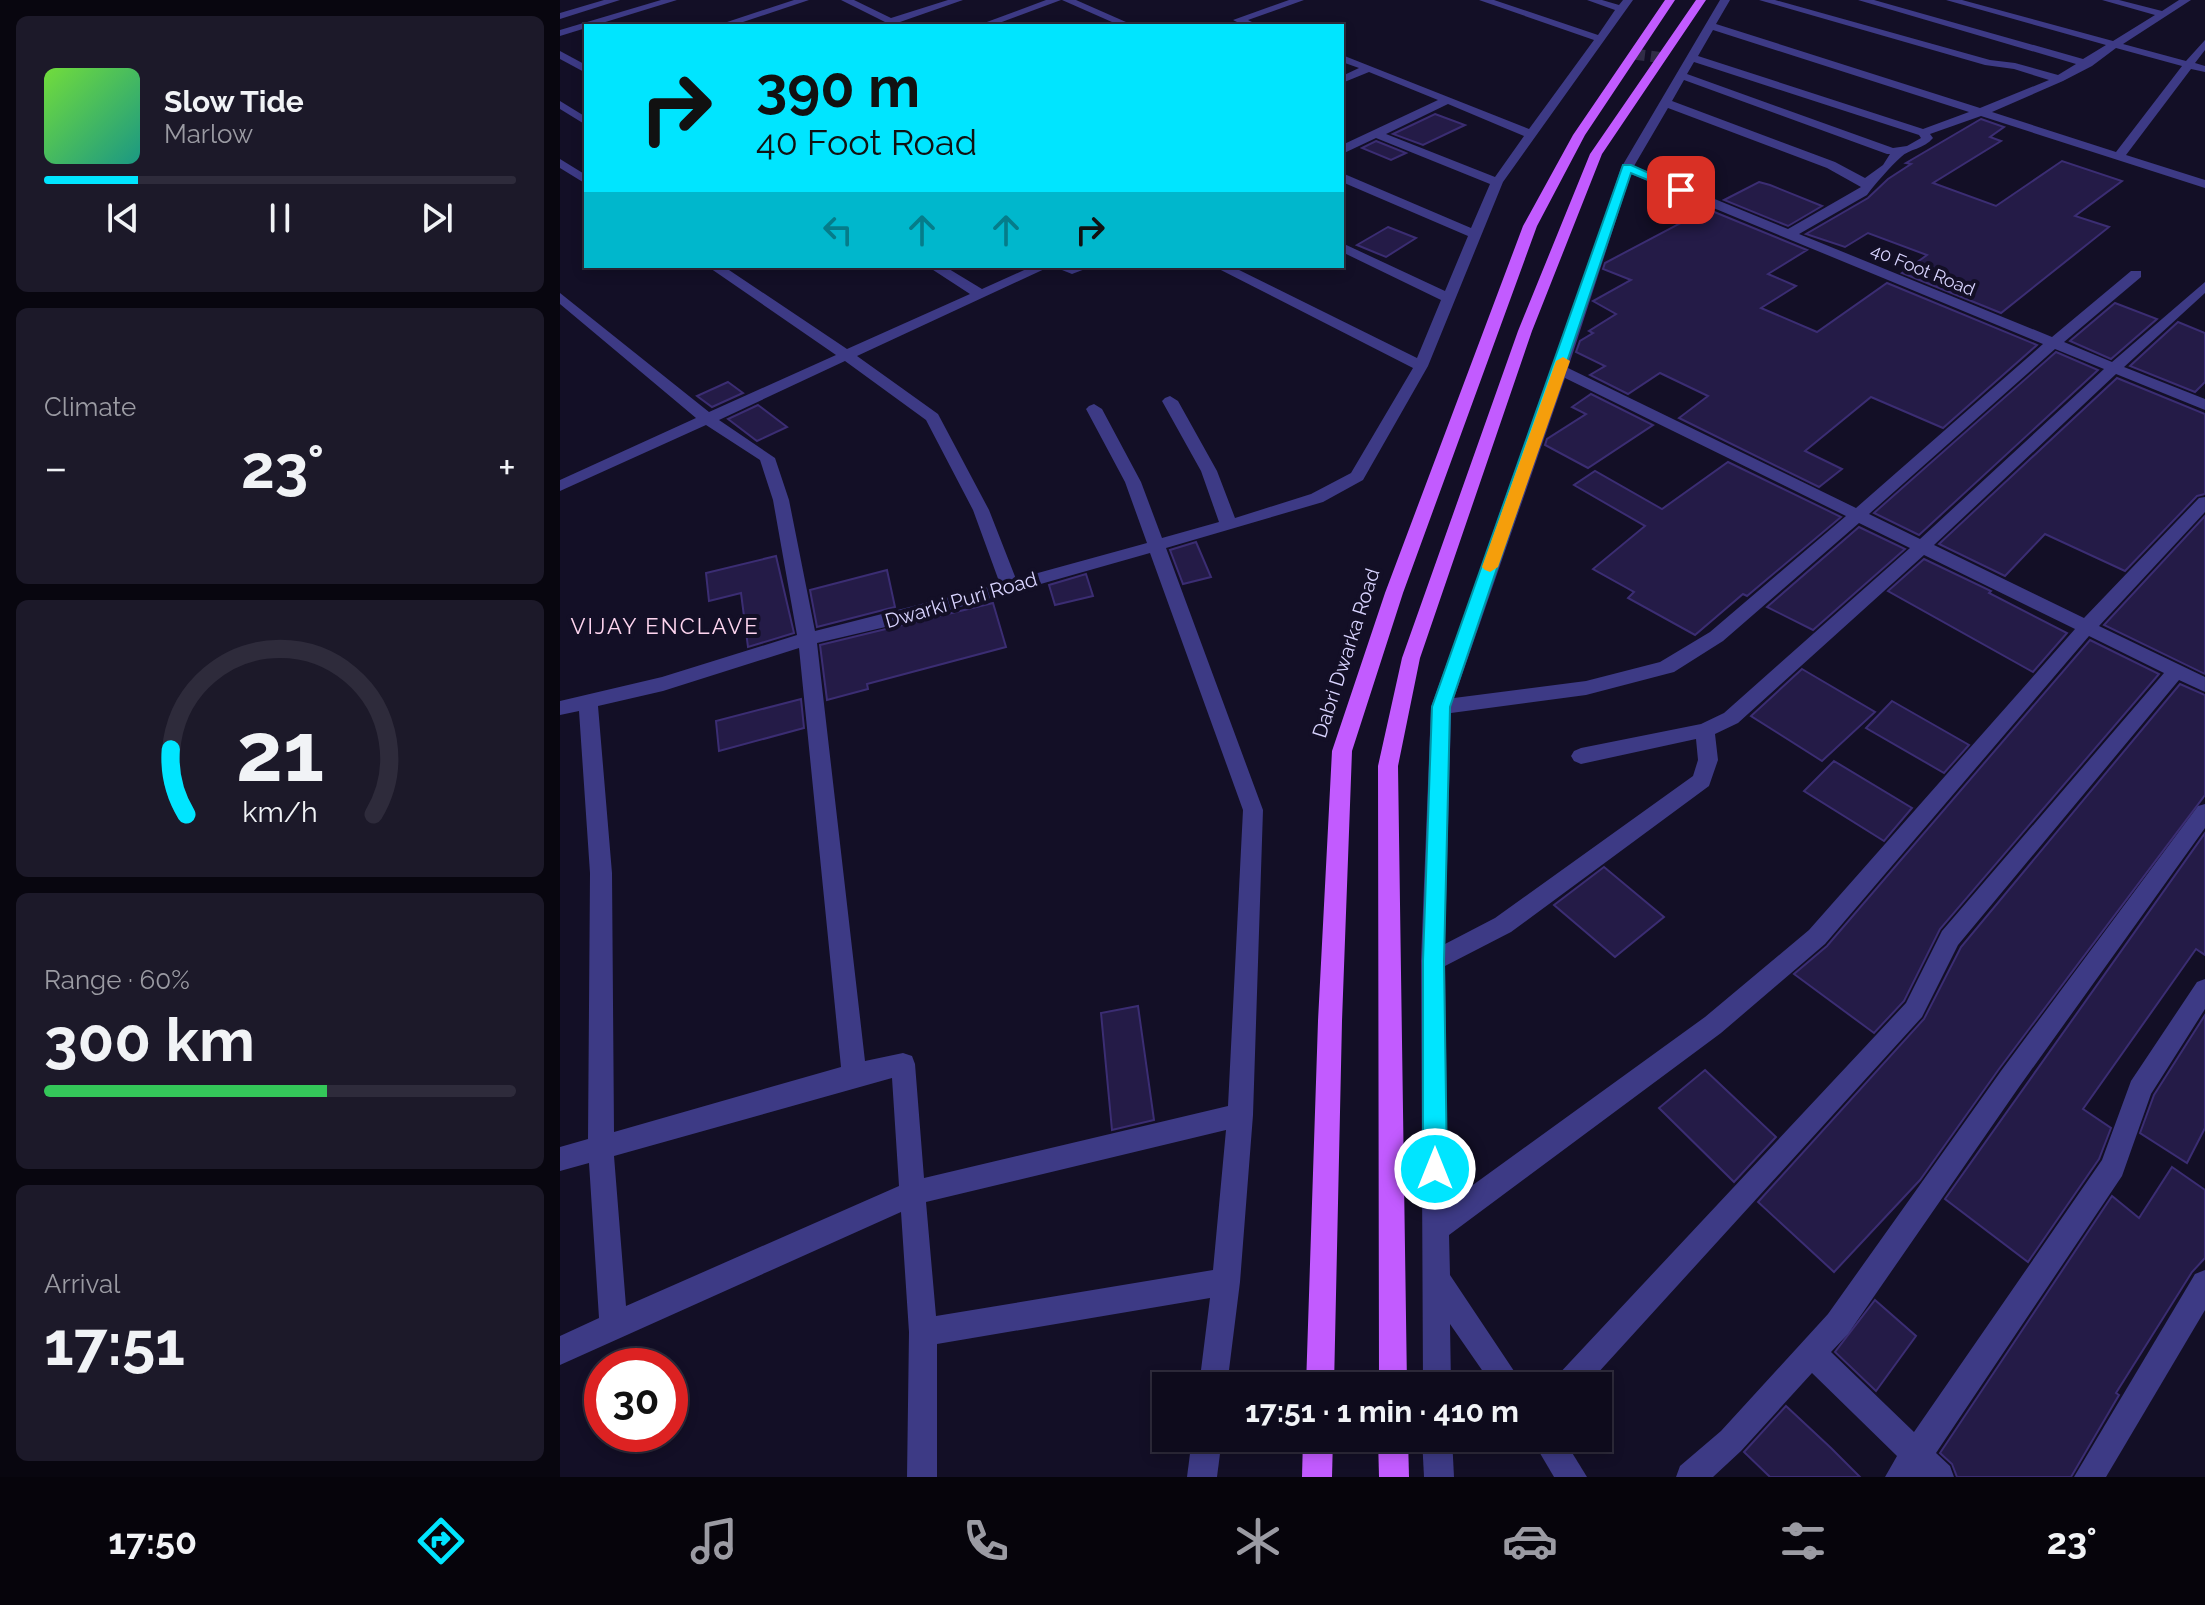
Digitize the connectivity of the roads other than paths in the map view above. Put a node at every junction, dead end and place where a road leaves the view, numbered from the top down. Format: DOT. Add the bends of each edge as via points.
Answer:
graph roads {
  1 [pos="615,0"];
  2 [pos="672,0"];
  3 [pos="804,0"];
  4 [pos="848,0"];
  5 [pos="958,0"];
  6 [pos="1056,0"];
  7 [pos="1067,0"];
  8 [pos="1299,0"];
  9 [pos="1484,0"];
  10 [pos="1592,0"];
  11 [pos="1670,0"];
  12 [pos="1701,0"];
  13 [pos="1725,0"];
  14 [pos="1764,0"];
  15 [pos="1863,0"];
  16 [pos="1951,0"];
  17 [pos="2107,0"];
  18 [pos="2186,0"];
  19 [pos="1625,4"];
  20 [pos="2163,14"];
  21 [pos="560,16"];
  22 [pos="591,24"];
  23 [pos="726,24"];
  24 [pos="896,24"];
  25 [pos="998,24"];
  26 [pos="1125,24"];
  27 [pos="1247,24"];
  28 [pos="1709,25"];
  29 [pos="584,26"];
  30 [pos="560,33"];
  31 [pos="1600,39"];
  32 [pos="2205,43"];
  33 [pos="2115,46"];
  34 [pos="560,54"];
  35 [pos="1690,57"];
  36 [pos="1344,59"];
  37 [pos="2088,64"];
  38 [pos="2190,66"];
  39 [pos="584,68"];
  40 [pos="1369,68"];
  41 [pos="2205,69"];
  42 [pos="560,74"];
  43 [pos="1682,76"];
  44 [pos="1344,79"];
  45 [pos="2059,79"];
  46 [pos="1447,100"];
  47 [pos="1666,103"];
  48 [pos="560,104"];
  49 [pos="1979,111"];
  50 [pos="584,121"];
  51 [pos="1923,133"];
  52 [pos="1376,134"];
  53 [pos="1531,134"];
  54 [pos="1344,149"];
  55 [pos="1898,152"];
  56 [pos="2119,156"];
  57 [pos="560,163"];
  58 [pos="1627,168"];
  59 [pos="584,178"];
  60 [pos="1344,178"];
  61 [pos="1497,182"];
  62 [pos="1865,184"];
  63 [pos="2205,184"];
  64 [pos="1474,234"];
  65 [pos="1790,234"];
  66 [pos="1344,248"];
  67 [pos="717,268"];
  68 [pos="937,268"];
  69 [pos="1040,268"];
  70 [pos="1224,268"];
  71 [pos="2136,274"];
  72 [pos="2205,286"];
  73 [pos="981,294"];
  74 [pos="560,297"];
  75 [pos="1448,298"];
  76 [pos="2054,342"];
  77 [pos="846,355"];
  78 [pos="1421,366"];
  79 [pos="2113,369"];
  80 [pos="1560,370"];
  81 [pos="1170,401"];
  82 [pos="2205,405"];
  83 [pos="1094,409"];
  84 [pos="707,419"];
  85 [pos="561,484"];
  86 [pos="2205,502"];
  87 [pos="1857,517"];
  88 [pos="1229,525"];
  89 [pos="1157,546"];
  90 [pos="1919,547"];
  91 [pos="1010,586"];
  92 [pos="2087,627"];
  93 [pos="807,639"];
  94 [pos="2176,671"];
  95 [pos="2205,685"];
  96 [pos="588,701"];
  97 [pos="1441,707"];
  98 [pos="560,708"];
  99 [pos="1705,730"];
  100 [pos="1581,756"];
  101 [pos="2205,812"];
  102 [pos="1433,961"];
  103 [pos="2205,989"];
  104 [pos="854,1075"];
  105 [pos="1240,1115"];
  106 [pos="560,1159"];
  107 [pos="602,1159"];
  108 [pos="913,1193"];
  109 [pos="1435,1229"];
  110 [pos="1436,1279"];
  111 [pos="1226,1282"];
  112 [pos="2205,1284"];
  113 [pos="613,1326"];
  114 [pos="923,1332"];
  115 [pos="560,1351"];
  116 [pos="1812,1353"];
  117 [pos="1215,1372"];
  118 [pos="1320,1372"];
  119 [pos="1393,1372"];
  120 [pos="1437,1372"];
  121 [pos="1500,1372"];
  122 [pos="1580,1372"];
  123 [pos="1205,1452"];
  124 [pos="1318,1452"];
  125 [pos="1393,1452"];
  126 [pos="1438,1452"];
  127 [pos="1555,1452"];
  128 [pos="1908,1466"];
  129 [pos="922,1477"];
  130 [pos="1202,1477"];
  131 [pos="1317,1477"];
  132 [pos="1394,1477"];
  133 [pos="1439,1477"];
  134 [pos="1572,1477"];
  135 [pos="1691,1477"];
  136 [pos="1939,1477"];
  137 [pos="2089,1477"];
  1 -- 21 [label="street"];
  2 -- 22 [label="street"];
  3 -- 23 [label="street"];
  4 -- 24 [label="street"];
  5 -- 24 [label="street"];
  6 -- 25 [label="street"];
  7 -- 26 [label="street"];
  8 -- 27 [label="street" via="1234,21"];
  9 -- 31 [label="street"];
  10 -- 19 [label="street"];
  11 -- 118 [label="main road, Dabri Dwarka Road" via="1579,135 1530,226 1394,593 1342,751"];
  12 -- 119 [label="main road" via="1596,154 1525,331 1411,658 1388,766"];
  13 -- 28 [label="street"];
  14 -- 45 [label="street"];
  15 -- 37 [label="street"];
  16 -- 33 [label="street"];
  17 -- 20 [label="street"];
  18 -- 20 [label="street"];
  19 -- 31 [label="street"];
  20 -- 33 [label="street"];
  28 -- 35 [label="street"];
  28 -- 49 [label="street"];
  29 -- 30 [label="street"];
  31 -- 53 [label="street"];
  32 -- 38 [label="street"];
  33 -- 37 [label="street"];
  33 -- 38 [label="street"];
  34 -- 39 [label="street"];
  35 -- 43 [label="street"];
  35 -- 51 [label="street"];
  36 -- 40 [label="street"];
  37 -- 45 [label="street"];
  38 -- 41 [label="street"];
  38 -- 56 [label="street"];
  39 -- 42 [label="street"];
  40 -- 44 [label="street"];
  40 -- 46 [label="street"];
  43 -- 47 [label="street"];
  43 -- 55 [label="street"];
  45 -- 49 [label="street"];
  46 -- 52 [label="street"];
  46 -- 53 [label="street"];
  47 -- 58 [label="street"];
  47 -- 62 [label="street" via="1831,165"];
  48 -- 50 [label="street"];
  49 -- 51 [label="street"];
  49 -- 56 [label="street"];
  51 -- 55 [label="street" via="1925,141"];
  52 -- 54 [label="street"];
  52 -- 61 [label="street"];
  53 -- 61 [label="street"];
  55 -- 62 [label="street"];
  56 -- 63 [label="street"];
  57 -- 59 [label="street"];
  58 -- 65 [label="street, 40 Foot Road"];
  58 -- 80 [label="street"];
  60 -- 64 [label="street"];
  61 -- 64 [label="street"];
  62 -- 65 [label="street" via="1863,192"];
  64 -- 75 [label="street"];
  65 -- 76 [label="street, 40 Foot Road"];
  66 -- 75 [label="street"];
  67 -- 77 [label="street"];
  68 -- 73 [label="street"];
  69 -- 73 [label="street"];
  70 -- 78 [label="street"];
  71 -- 76 [label="street"];
  72 -- 79 [label="street"];
  73 -- 77 [label="street"];
  74 -- 84 [label="street"];
  75 -- 78 [label="street"];
  76 -- 79 [label="street, 40 Foot Road"];
  76 -- 87 [label="street"];
  77 -- 84 [label="street"];
  77 -- 91 [label="street" via="932,417 981,510"];
  78 -- 88 [label="street, Dwarki Puri Road" via="1357,476 1317,498"];
  79 -- 82 [label="street, 40 Foot Road"];
  79 -- 90 [label="street"];
  80 -- 87 [label="street"];
  80 -- 97 [label="street"];
  81 -- 88 [label="street" via="1209,471"];
  83 -- 89 [label="street" via="1133,482"];
  84 -- 85 [label="street"];
  84 -- 93 [label="street" via="767,458 781,500"];
  86 -- 92 [label="street"];
  87 -- 90 [label="street"];
  87 -- 97 [label="street" via="1671,666 1631,680"];
  88 -- 89 [label="street, Dwarki Puri Road"];
  89 -- 91 [label="street, Dwarki Puri Road"];
  89 -- 105 [label="street" via="1253,810"];
  90 -- 92 [label="street"];
  90 -- 99 [label="street" via="1731,718"];
  91 -- 93 [label="street, Dwarki Puri Road"];
  92 -- 94 [label="street"];
  92 -- 109 [label="street" via="1817,937 1713,1025"];
  93 -- 96 [label="street, Dwarki Puri Road" via="663,684"];
  93 -- 104 [label="street"];
  94 -- 95 [label="street"];
  94 -- 122 [label="street" via="1950,938 1914,1010"];
  96 -- 98 [label="street, Dwarki Puri Road"];
  96 -- 107 [label="street" via="601,873"];
  97 -- 102 [label="street"];
  99 -- 100 [label="street"];
  99 -- 102 [label="street" via="1708,760 1702,780 1515,917"];
  101 -- 116 [label="street"];
  102 -- 109 [label="street"];
  103 -- 128 [label="street" via="2140,1089 2113,1167"];
  104 -- 107 [label="street"];
  104 -- 108 [label="street" via="903,1064"];
  105 -- 108 [label="street"];
  105 -- 111 [label="street"];
  106 -- 107 [label="street"];
  107 -- 113 [label="street"];
  108 -- 113 [label="street"];
  108 -- 114 [label="street"];
  109 -- 110 [label="street"];
  110 -- 120 [label="street"];
  110 -- 121 [label="street"];
  111 -- 114 [label="street"];
  111 -- 117 [label="street"];
  112 -- 137 [label="street"];
  113 -- 115 [label="street"];
  114 -- 129 [label="street"];
  116 -- 128 [label="street"];
  116 -- 135 [label="street"];
  123 -- 130 [label="street"];
  124 -- 131 [label="main road"];
  125 -- 132 [label="main road"];
  126 -- 133 [label="street"];
  127 -- 134 [label="street"];
  128 -- 136 [label="street"];
}
